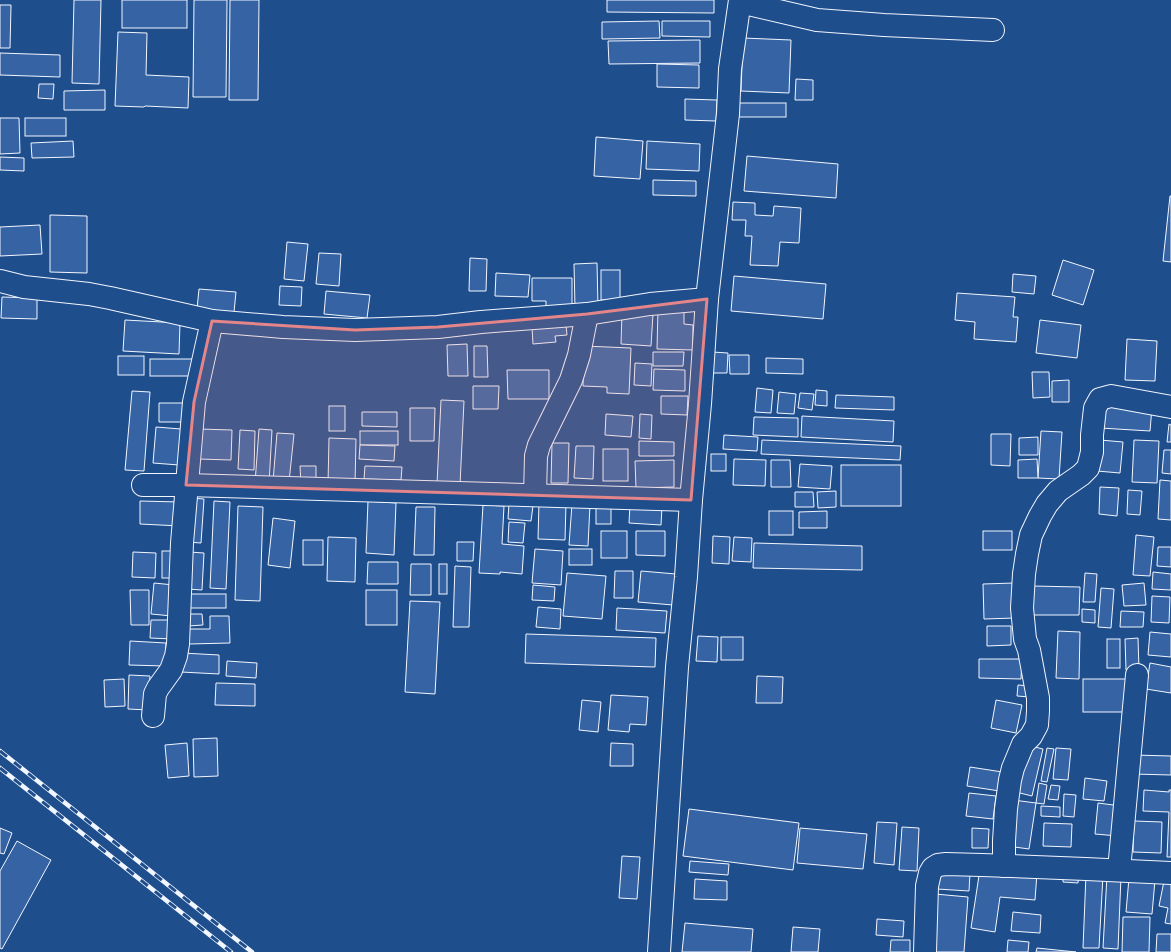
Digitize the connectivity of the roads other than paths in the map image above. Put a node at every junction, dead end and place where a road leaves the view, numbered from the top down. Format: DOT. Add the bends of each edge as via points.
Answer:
graph roads {
  1 [pos="740,1"];
  2 [pos="993,30"];
  3 [pos="0,281"];
  4 [pos="707,299"];
  5 [pos="587,314"];
  6 [pos="212,321"];
  7 [pos="1171,407"];
  8 [pos="143,485"];
  9 [pos="186,485"];
  10 [pos="535,495"];
  11 [pos="691,500"];
  12 [pos="1137,675"];
  13 [pos="152,716"];
  14 [pos="1004,866"];
  15 [pos="1118,870"];
  16 [pos="1171,873"];
  17 [pos="659,952"];
  18 [pos="925,952"];
  1 -- 2 [label="street" via="817,20"];
  1 -- 4 [label="street" via="730,69 728,114"];
  3 -- 6 [label="street" via="24,287 89,294"];
  4 -- 5 [label="street" via="650,304"];
  4 -- 11 [label="street"];
  5 -- 6 [label="street" via="438,327 355,330"];
  5 -- 10 [label="street" via="571,380 539,445 536,456"];
  6 -- 9 [label="street" via="194,402"];
  7 -- 14 [label="street" via="1111,396 1100,399 1095,408 1092,452 1088,468 1081,476 1058,491 1047,504 1031,535 1024,574 1022,608 1025,639 1038,698 1037,725 1023,744 1010,780"];
  8 -- 9 [label="street"];
  9 -- 10 [label="street"];
  9 -- 13 [label="street" via="178,644 171,670 155,694"];
  10 -- 11 [label="street"];
  11 -- 17 [label="street" via="677,667"];
  12 -- 15 [label="street"];
  14 -- 15 [label="street"];
  14 -- 18 [label="street" via="946,864 933,868 927,886"];
  15 -- 16 [label="street"];
}
